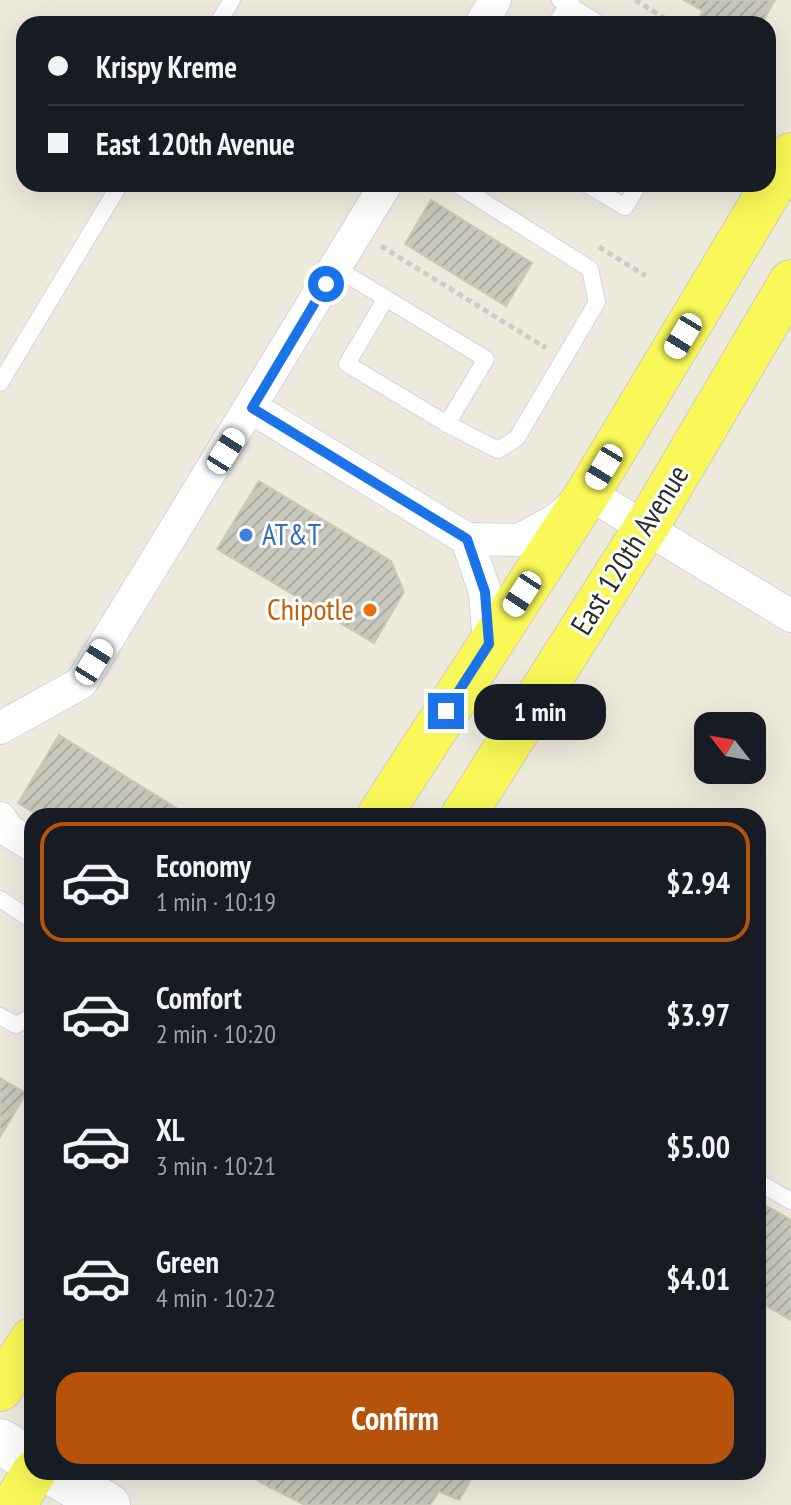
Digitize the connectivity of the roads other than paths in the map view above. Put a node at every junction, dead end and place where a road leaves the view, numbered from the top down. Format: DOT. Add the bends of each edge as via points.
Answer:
graph roads {
  1 [pos="566,2"];
  2 [pos="588,16"];
  3 [pos="791,155"];
  4 [pos="776,180"];
  5 [pos="115,192"];
  6 [pos="381,192"];
  7 [pos="469,192"];
  8 [pos="600,192"];
  9 [pos="634,192"];
  10 [pos="769,192"];
  11 [pos="336,268"];
  12 [pos="791,282"];
  13 [pos="386,298"];
  14 [pos="0,383"];
  15 [pos="252,408"];
  16 [pos="447,424"];
  17 [pos="588,493"];
  18 [pos="645,529"];
  19 [pos="467,539"];
  20 [pos="791,616"];
  21 [pos="489,644"];
  22 [pos="0,728"];
  23 [pos="384,808"];
  24 [pos="468,808"];
  25 [pos="0,818"];
  26 [pos="24,840"];
  27 [pos="0,899"];
  28 [pos="24,915"];
  29 [pos="0,1016"];
  30 [pos="24,1021"];
  31 [pos="766,1187"];
  32 [pos="791,1201"];
  33 [pos="24,1352"];
  34 [pos="0,1389"];
  35 [pos="0,1441"];
  36 [pos="24,1457"];
  37 [pos="29,1480"];
  38 [pos="64,1480"];
  39 [pos="14,1505"];
  40 [pos="108,1505"];
  1 -- 2 [label="lane"];
  3 -- 4 [label="main road"];
  5 -- 14 [label="lane"];
  6 -- 11 [label="street"];
  7 -- 16 [label="lane" via="590,269 597,302 517,438 498,450"];
  8 -- 9 [label="lane" via="625,207"];
  10 -- 17 [label="main road"];
  11 -- 13 [label="lane"];
  11 -- 15 [label="street"];
  12 -- 18 [label="main road, East 120th Avenue"];
  13 -- 16 [label="lane" via="486,359"];
  13 -- 16 [label="lane" via="347,364"];
  15 -- 19 [label="street"];
  15 -- 22 [label="street" via="81,683"];
  17 -- 18 [label="street"];
  17 -- 19 [label="street" via="556,520 519,540"];
  17 -- 21 [label="main road"];
  18 -- 20 [label="street"];
  18 -- 24 [label="main road, East 120th Avenue"];
  19 -- 21 [label="street" via="485,592"];
  21 -- 23 [label="main road"];
  25 -- 26 [label="street"];
  27 -- 28 [label="lane"];
  29 -- 30 [label="lane" via="16,1025"];
  31 -- 32 [label="lane"];
  33 -- 34 [label="main road"];
  35 -- 36 [label="main road"];
  37 -- 39 [label="main road"];
  38 -- 40 [label="main road"];
}
